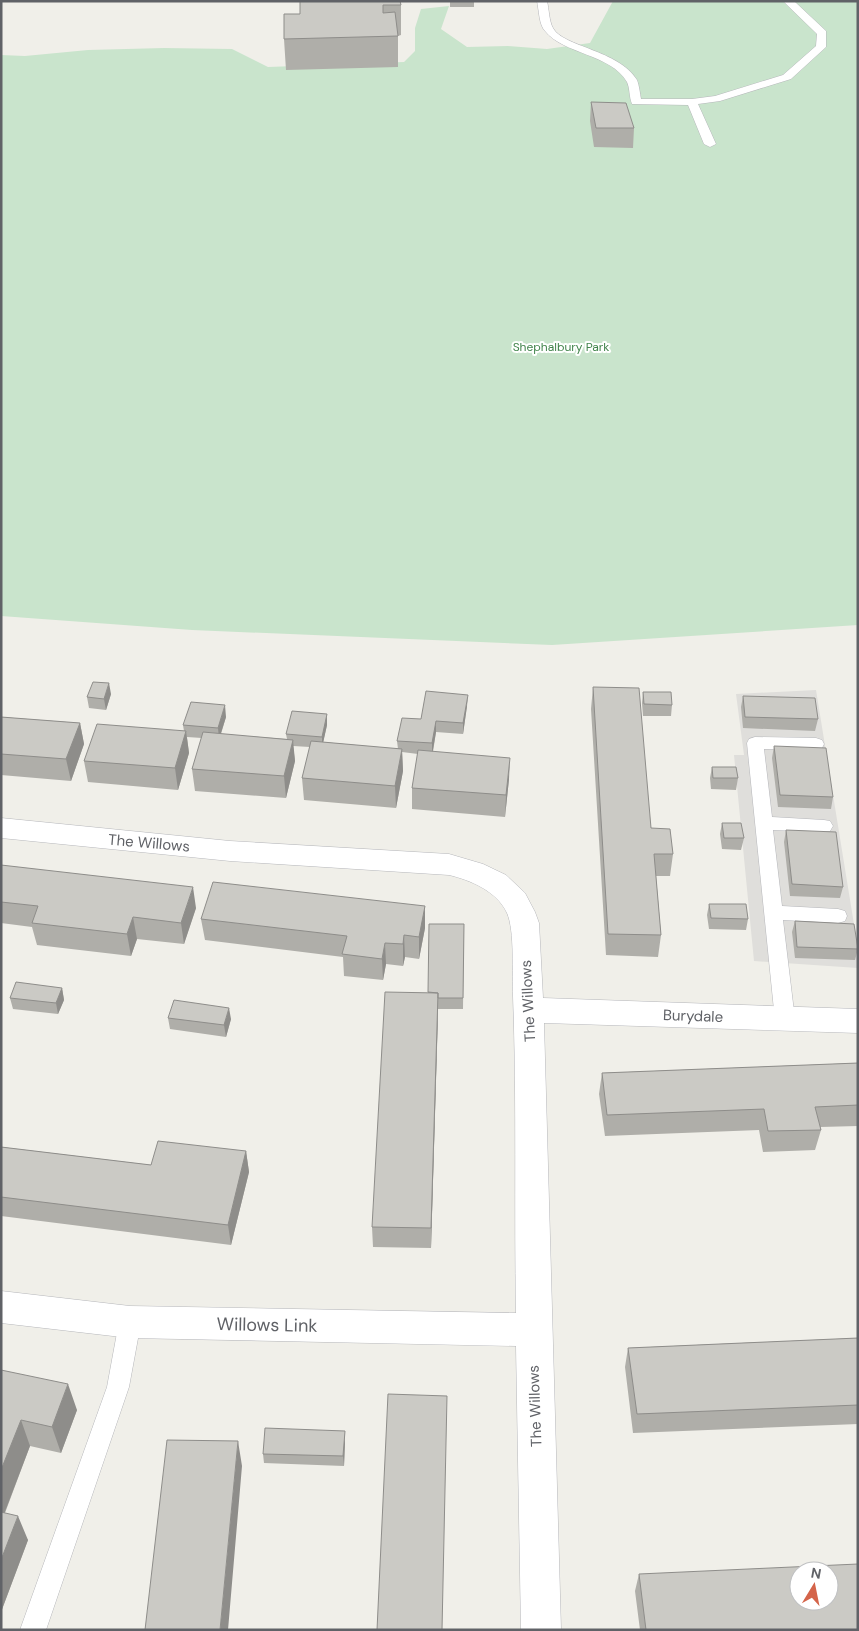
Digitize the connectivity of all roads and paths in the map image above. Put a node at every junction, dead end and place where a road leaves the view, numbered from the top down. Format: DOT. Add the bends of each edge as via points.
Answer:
graph roads {
  1 [pos="542,1"];
  2 [pos="788,1"];
  3 [pos="692,102"];
  4 [pos="710,144"];
  5 [pos="816,744"];
  6 [pos="764,823"];
  7 [pos="824,826"];
  8 [pos="1,828"];
  9 [pos="774,913"];
  10 [pos="838,916"];
  11 [pos="529,1010"];
  12 [pos="785,1020"];
  13 [pos="858,1021"];
  14 [pos="1,1308"];
  15 [pos="130,1322"];
  16 [pos="533,1330"];
  17 [pos="33,1630"];
  18 [pos="541,1630"];
  1 -- 3 [label="lane" via="548,30 560,40 598,54 618,66 632,81 636,102"];
  2 -- 3 [label="lane" via="822,34 821,47 787,77 716,99"];
  3 -- 4 [label="lane"];
  5 -- 6 [label="lane" via="755,743"];
  6 -- 7 [label="lane"];
  6 -- 9 [label="lane"];
  8 -- 11 [label="street, The Willows" via="230,850 461,866 500,885 521,913"];
  9 -- 10 [label="lane"];
  9 -- 12 [label="lane"];
  11 -- 12 [label="street, Burydale"];
  11 -- 16 [label="street, The Willows"];
  12 -- 13 [label="street, Burydale"];
  14 -- 15 [label="street, Willows Link"];
  15 -- 16 [label="street, Willows Link"];
  15 -- 17 [label="lane" via="118,1387"];
  16 -- 18 [label="street, The Willows"];
}
